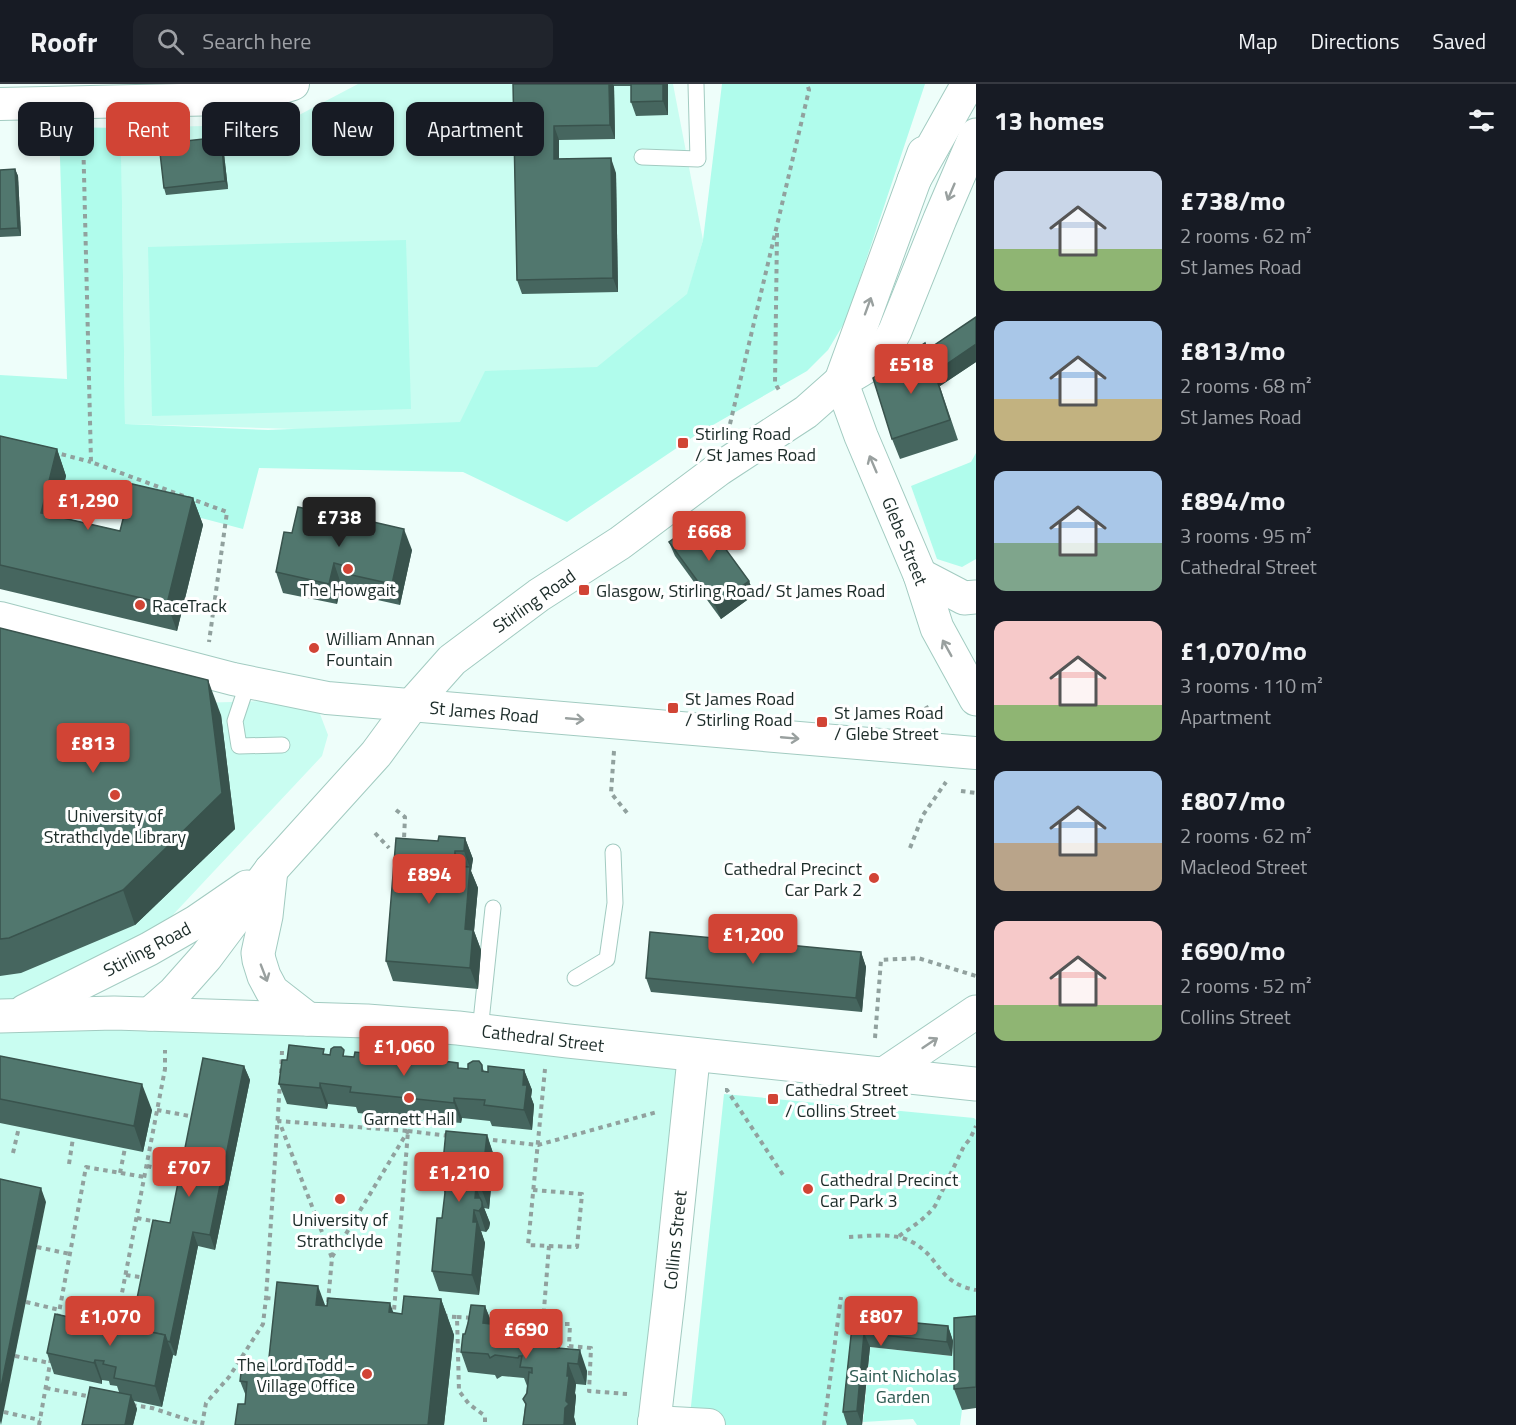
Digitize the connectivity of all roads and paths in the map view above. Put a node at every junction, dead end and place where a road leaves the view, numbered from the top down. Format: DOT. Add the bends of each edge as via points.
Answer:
graph roads {
  1 [pos="293,84"];
  2 [pos="696,84"];
  3 [pos="807,84"];
  4 [pos="950,84"];
  5 [pos="968,84"];
  6 [pos="19,100"];
  7 [pos="83,102"];
  8 [pos="975,136"];
  9 [pos="84,156"];
  10 [pos="642,157"];
  11 [pos="914,180"];
  12 [pos="777,224"];
  13 [pos="841,381"];
  14 [pos="796,418"];
  15 [pos="46,451"];
  16 [pos="91,462"];
  17 [pos="719,469"];
  18 [pos="920,575"];
  19 [pos="976,597"];
  20 [pos="0,618"];
  21 [pos="204,671"];
  22 [pos="248,681"];
  23 [pos="976,699"];
  24 [pos="412,705"];
  25 [pos="282,745"];
  26 [pos="614,747"];
  27 [pos="976,753"];
  28 [pos="951,773"];
  29 [pos="961,790"];
  30 [pos="976,793"];
  31 [pos="396,810"];
  32 [pos="628,813"];
  33 [pos="375,833"];
  34 [pos="404,839"];
  35 [pos="389,848"];
  36 [pos="910,848"];
  37 [pos="613,852"];
  38 [pos="271,870"];
  39 [pos="493,908"];
  40 [pos="976,976"];
  41 [pos="575,978"];
  42 [pos="976,1012"];
  43 [pos="150,1014"];
  44 [pos="8,1016"];
  45 [pos="308,1019"];
  46 [pos="480,1031"];
  47 [pos="875,1038"];
  48 [pos="165,1050"];
  49 [pos="282,1051"];
  50 [pos="694,1054"];
  51 [pos="545,1068"];
  52 [pos="884,1074"];
  53 [pos="976,1084"];
  54 [pos="727,1090"];
  55 [pos="689,1103"];
  56 [pos="158,1110"];
  57 [pos="199,1118"];
  58 [pos="410,1119"];
  59 [pos="279,1121"];
  60 [pos="976,1126"];
  61 [pos="19,1127"];
  62 [pos="408,1131"];
  63 [pos="455,1136"];
  64 [pos="73,1138"];
  65 [pos="479,1139"];
  66 [pos="538,1145"];
  67 [pos="125,1148"];
  68 [pos="13,1153"];
  69 [pos="69,1164"];
  70 [pos="147,1166"];
  71 [pos="120,1173"];
  72 [pos="188,1175"];
  73 [pos="145,1177"];
  74 [pos="785,1178"];
  75 [pos="533,1190"];
  76 [pos="137,1218"];
  77 [pos="167,1224"];
  78 [pos="849,1237"];
  79 [pos="898,1237"];
  80 [pos="549,1246"];
  81 [pos="37,1247"];
  82 [pos="70,1254"];
  83 [pos="332,1258"];
  84 [pos="126,1275"];
  85 [pos="149,1278"];
  86 [pos="976,1290"];
  87 [pos="841,1297"];
  88 [pos="266,1298"];
  89 [pos="287,1300"];
  90 [pos="26,1302"];
  91 [pos="318,1303"];
  92 [pos="60,1310"];
  93 [pos="383,1310"];
  94 [pos="437,1315"];
  95 [pos="457,1317"];
  96 [pos="478,1319"];
  97 [pos="58,1321"];
  98 [pos="115,1330"];
  99 [pos="52,1352"];
  100 [pos="15,1356"];
  101 [pos="50,1363"];
  102 [pos="46,1388"];
  103 [pos="98,1398"];
  104 [pos="129,1404"];
  105 [pos="4,1412"];
  106 [pos="655,1414"];
  107 [pos="39,1422"];
  108 [pos="201,1424"];
  109 [pos="484,1425"];
  110 [pos="709,1425"];
  111 [pos="824,1425"];
  1 -- 7 [label="street" via="254,96 226,99"];
  2 -- 10 [label="lane" via="698,159"];
  3 -- 12 [label="path" via="809,90"];
  4 -- 11 [label="main road"];
  5 -- 11 [label="main road"];
  6 -- 7 [label="street"];
  8 -- 13 [label="main road, Stirling Road, one-way" via="887,347 876,360"];
  9 -- 16 [label="path"];
  13 -- 11 [label="main road, one-way"];
  12 -- 14 [label="path" via="775,383"];
  12 -- 17 [label="path"];
  13 -- 14 [label="main road, Stirling Road"];
  18 -- 13 [label="main road, Glebe Street, one-way"];
  14 -- 17 [label="main road, Stirling Road"];
  15 -- 16 [label="path"];
  16 -- 21 [label="path" via="227,512"];
  17 -- 24 [label="main road, Stirling Road" via="452,660"];
  18 -- 19 [label="main road" via="964,598"];
  23 -- 18 [label="main road, Glebe Street, one-way" via="937,628"];
  20 -- 21 [label="street, St James Road"];
  21 -- 22 [label="street, St James Road"];
  22 -- 24 [label="street, St James Road" via="327,698"];
  22 -- 25 [label="lane" via="235,721 239,746"];
  24 -- 27 [label="street, St James Road, one-way"];
  24 -- 38 [label="main road, Stirling Road" via="376,754"];
  26 -- 32 [label="path" via="610,793"];
  28 -- 36 [label="path" via="923,815"];
  29 -- 30 [label="path"];
  31 -- 34 [label="path" via="405,817"];
  33 -- 35 [label="path"];
  37 -- 41 [label="lane" via="615,903 607,959"];
  38 -- 43 [label="main road, Stirling Road" via="206,957"];
  38 -- 44 [label="main road, Stirling Road" via="158,944"];
  38 -- 45 [label="main road, one-way" via="259,960 272,992"];
  39 -- 46 [label="lane"];
  40 -- 47 [label="path" via="918,958 881,960"];
  52 -- 42 [label="main road, one-way"];
  43 -- 44 [label="main road, Cathedral Street"];
  43 -- 45 [label="main road, Cathedral Street"];
  45 -- 46 [label="main road, Cathedral Street"];
  46 -- 50 [label="main road, Cathedral Street"];
  48 -- 56 [label="path"];
  49 -- 59 [label="path"];
  50 -- 52 [label="main road, Cathedral Street"];
  50 -- 55 [label="street, Collins Street"];
  51 -- 66 [label="path"];
  52 -- 53 [label="main road, Cathedral Street"];
  54 -- 74 [label="path"];
  55 -- 66 [label="path"];
  55 -- 106 [label="street, Collins Street"];
  56 -- 57 [label="path"];
  56 -- 70 [label="path"];
  58 -- 62 [label="path"];
  59 -- 62 [label="path"];
  59 -- 83 [label="path"];
  59 -- 88 [label="path"];
  60 -- 79 [label="path" via="935,1206"];
  61 -- 68 [label="path"];
  62 -- 63 [label="path"];
  62 -- 83 [label="path"];
  62 -- 93 [label="path" via="394,1311"];
  64 -- 69 [label="path"];
  65 -- 66 [label="path"];
  66 -- 75 [label="path"];
  67 -- 71 [label="path"];
  70 -- 72 [label="path"];
  70 -- 73 [label="path"];
  71 -- 73 [label="path"];
  71 -- 82 [label="path" via="86,1167"];
  73 -- 76 [label="path"];
  75 -- 80 [label="path" via="528,1245"];
  75 -- 80 [label="path" via="582,1194 577,1247"];
  76 -- 77 [label="path"];
  76 -- 84 [label="path"];
  78 -- 79 [label="path"];
  79 -- 86 [label="path" via="923,1250 954,1283"];
  80 -- 106 [label="path" via="542,1324 570,1324 569,1346 591,1348 589,1391"];
  81 -- 82 [label="path"];
  82 -- 92 [label="path"];
  83 -- 91 [label="path" via="328,1304"];
  84 -- 85 [label="path"];
  84 -- 98 [label="path"];
  87 -- 111 [label="path"];
  88 -- 89 [label="path"];
  88 -- 108 [label="path" via="263,1324 229,1377 206,1403"];
  90 -- 92 [label="path"];
  92 -- 97 [label="path"];
  94 -- 95 [label="path"];
  95 -- 96 [label="path"];
  95 -- 109 [label="path" via="459,1391 486,1416"];
  99 -- 101 [label="path"];
  100 -- 101 [label="path"];
  101 -- 102 [label="path"];
  102 -- 103 [label="path"];
  102 -- 107 [label="path"];
  104 -- 108 [label="path"];
  105 -- 107 [label="path"];
  106 -- 110 [label="street"];
}
